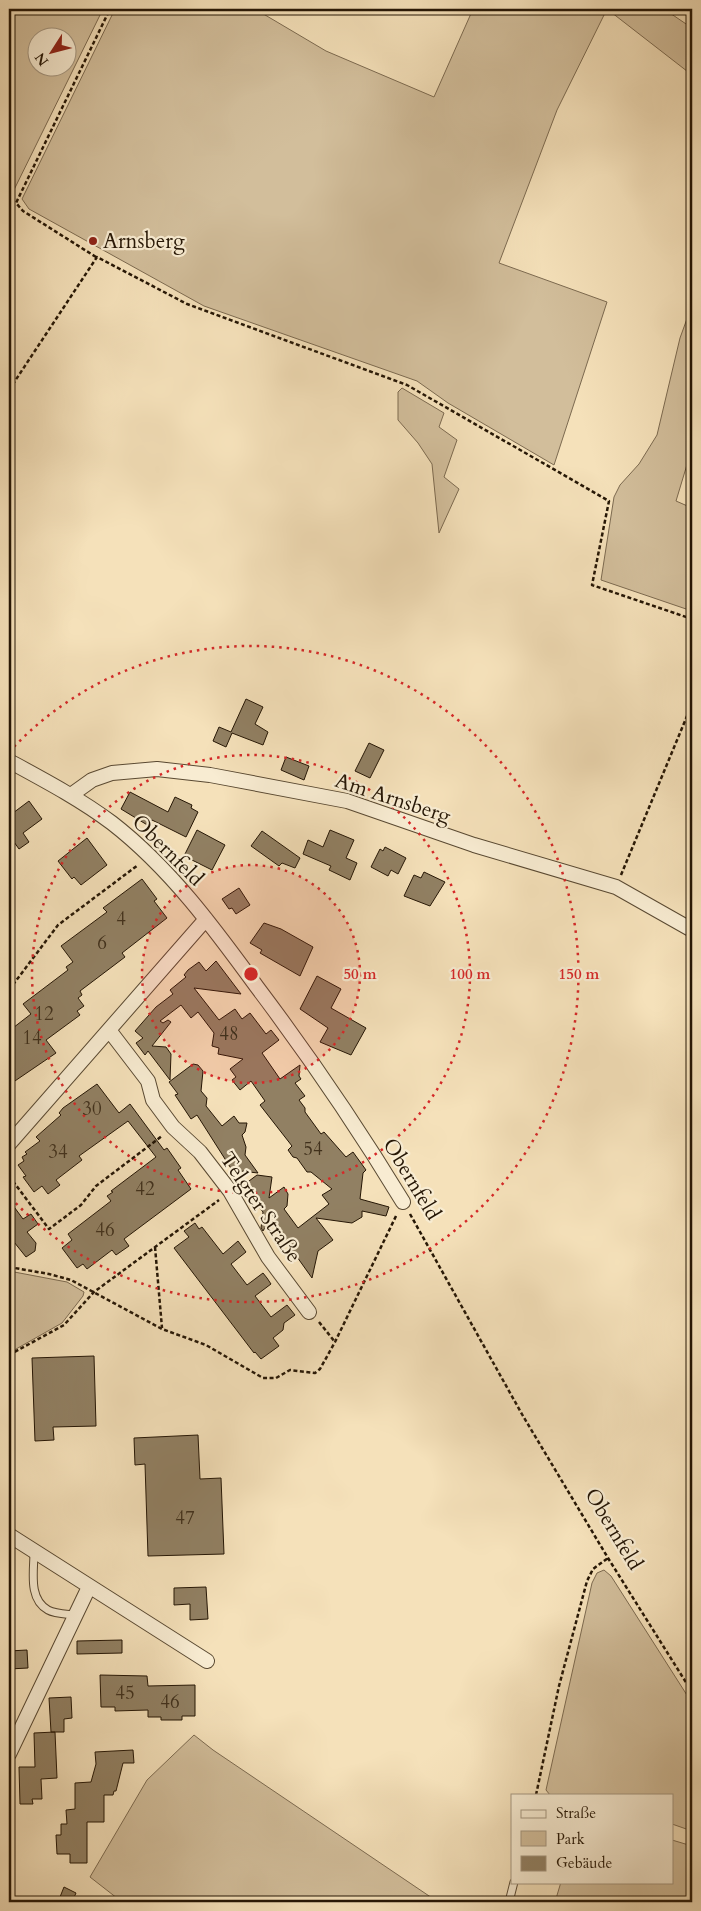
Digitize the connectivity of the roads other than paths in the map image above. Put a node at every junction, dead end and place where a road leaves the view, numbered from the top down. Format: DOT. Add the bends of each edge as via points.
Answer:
graph roads {
  1 [pos="9,761"];
  2 [pos="71,796"];
  3 [pos="206,919"];
  4 [pos="692,930"];
  5 [pos="109,1030"];
  6 [pos="9,1144"];
  7 [pos="403,1202"];
  8 [pos="309,1312"];
  9 [pos="9,1535"];
  10 [pos="34,1551"];
  11 [pos="89,1587"];
  12 [pos="75,1615"];
  13 [pos="207,1661"];
  14 [pos="9,1754"];
  15 [pos="514,1884"];
  16 [pos="509,1902"];
  1 -- 2 [label="street, Obernfeld"];
  2 -- 3 [label="street, Obernfeld" via="150,856"];
  2 -- 4 [label="street, Am Arnsberg" via="92,780 112,773 157,769 210,775 347,801 474,845 616,887"];
  3 -- 5 [label="street"];
  3 -- 7 [label="street, Obernfeld" via="366,1140"];
  5 -- 6 [label="street"];
  5 -- 8 [label="street, Telgter Straße" via="148,1081 153,1100 173,1127 200,1152 230,1191 268,1257"];
  9 -- 10 [label="street"];
  10 -- 11 [label="street"];
  10 -- 12 [label="lane" via="34,1594 40,1604 49,1611"];
  11 -- 12 [label="street"];
  11 -- 13 [label="street"];
  12 -- 14 [label="street"];
  15 -- 16 [label="lane"];
}
